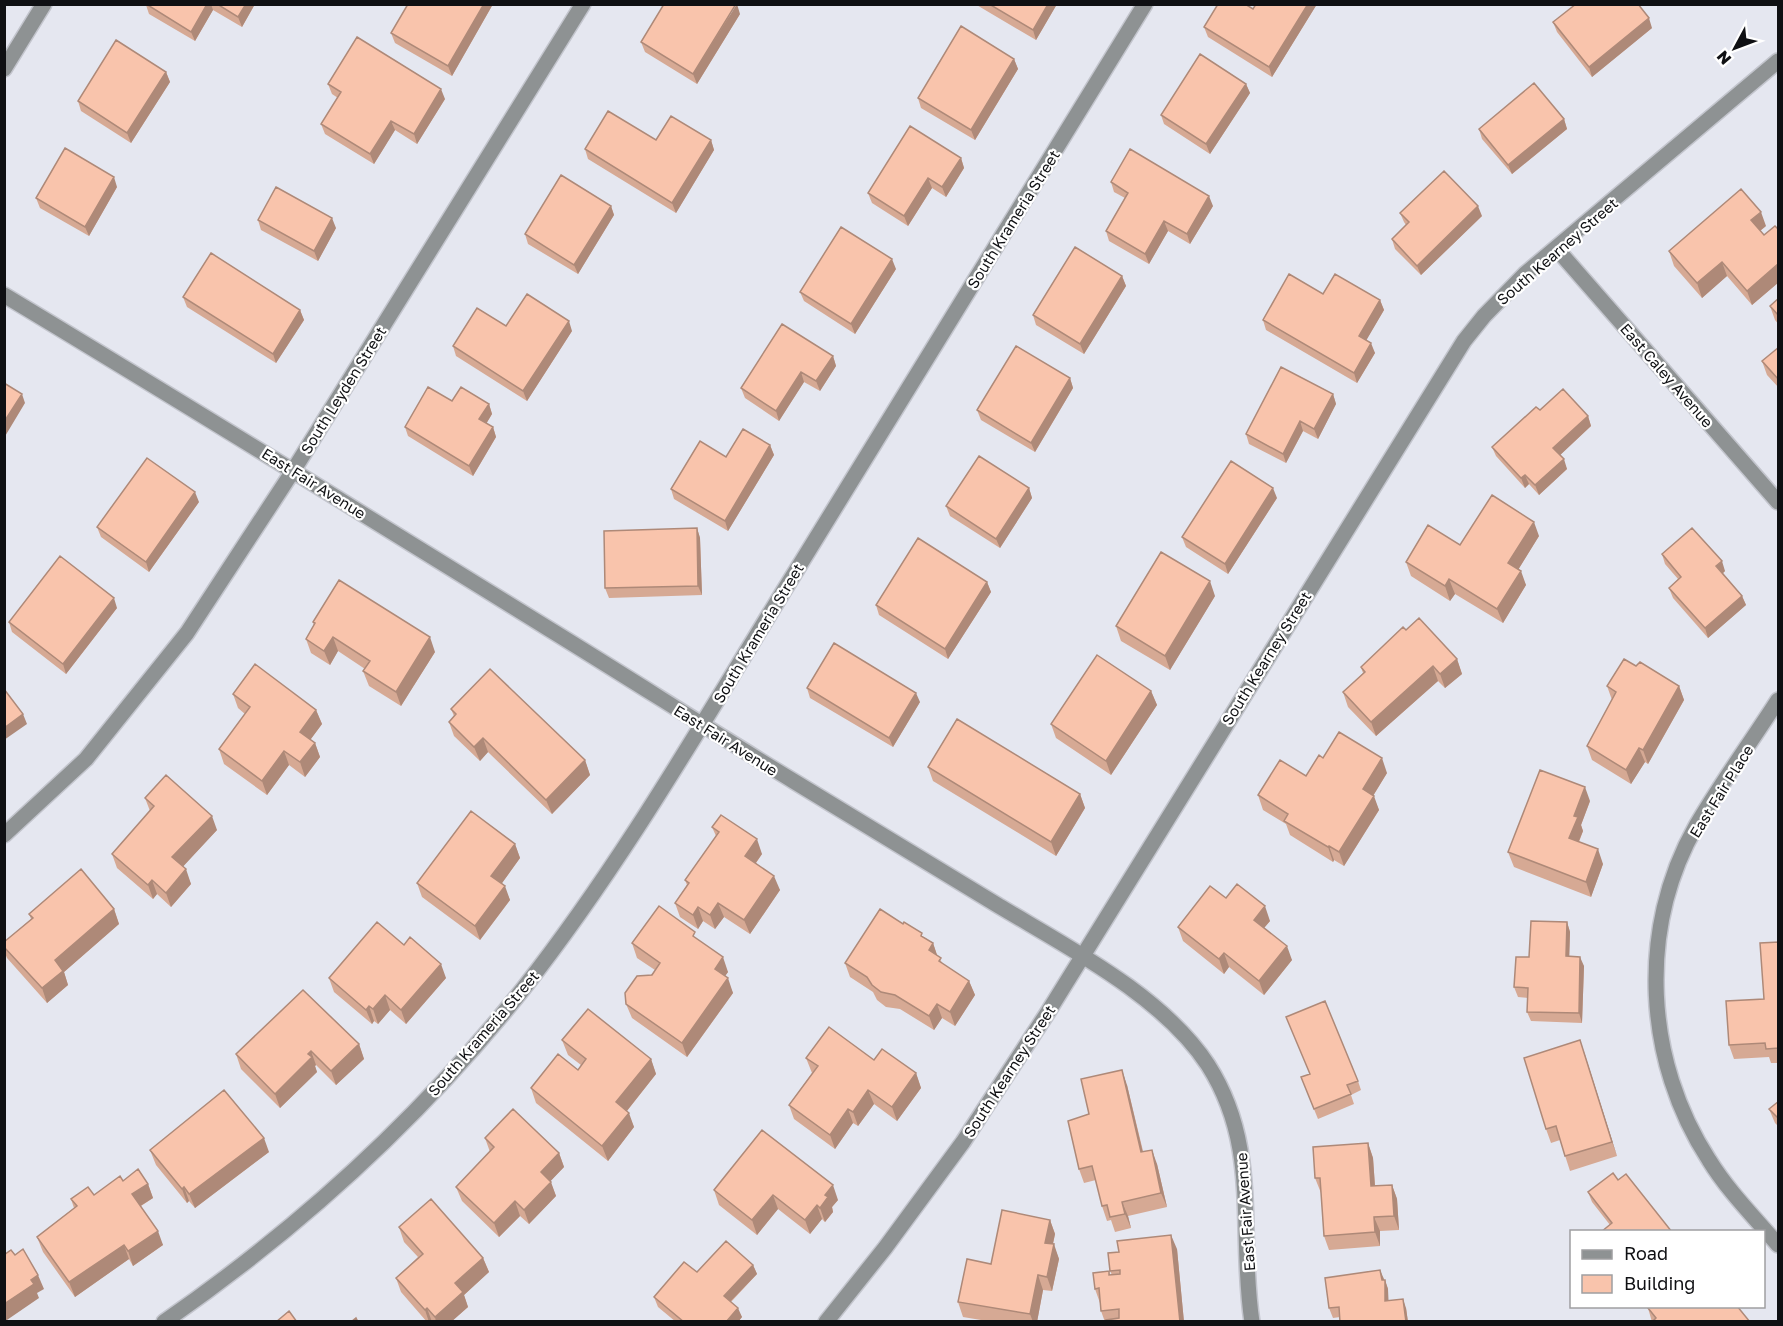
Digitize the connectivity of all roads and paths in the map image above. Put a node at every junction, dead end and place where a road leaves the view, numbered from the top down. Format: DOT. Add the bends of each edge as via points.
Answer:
graph roads {
  1 [pos="44,4"];
  2 [pos="583,4"];
  3 [pos="1145,4"];
  4 [pos="1779,61"];
  5 [pos="4,69"];
  6 [pos="1556,248"];
  7 [pos="4,295"];
  8 [pos="294,471"];
  9 [pos="1779,502"];
  10 [pos="1779,700"];
  11 [pos="702,726"];
  12 [pos="4,835"];
  13 [pos="1081,957"];
  14 [pos="1779,1245"];
  15 [pos="164,1322"];
  16 [pos="826,1322"];
  17 [pos="1252,1322"];
  1 -- 5 [label="street"];
  2 -- 8 [label="street, South Leyden Street"];
  3 -- 11 [label="street, South Krameria Street"];
  4 -- 6 [label="street, South Kearney Street"];
  6 -- 9 [label="street, East Caley Avenue"];
  6 -- 13 [label="street, South Kearney Street" via="1504,295 1464,341"];
  7 -- 8 [label="street, East Fair Avenue"];
  8 -- 11 [label="street, East Fair Avenue"];
  8 -- 12 [label="street, South Leyden Street" via="187,633 143,691 86,759"];
  10 -- 14 [label="street, East Fair Place" via="1695,828 1672,883 1660,923 1655,1004 1671,1082 1688,1124 1709,1161"];
  11 -- 13 [label="street, East Fair Avenue"];
  11 -- 15 [label="street, South Krameria Street" via="566,932 470,1051 319,1202"];
  13 -- 16 [label="street, South Kearney Street" via="963,1142"];
  13 -- 17 [label="street, East Fair Avenue" via="1161,1011 1186,1036 1222,1091 1242,1152"];
}
